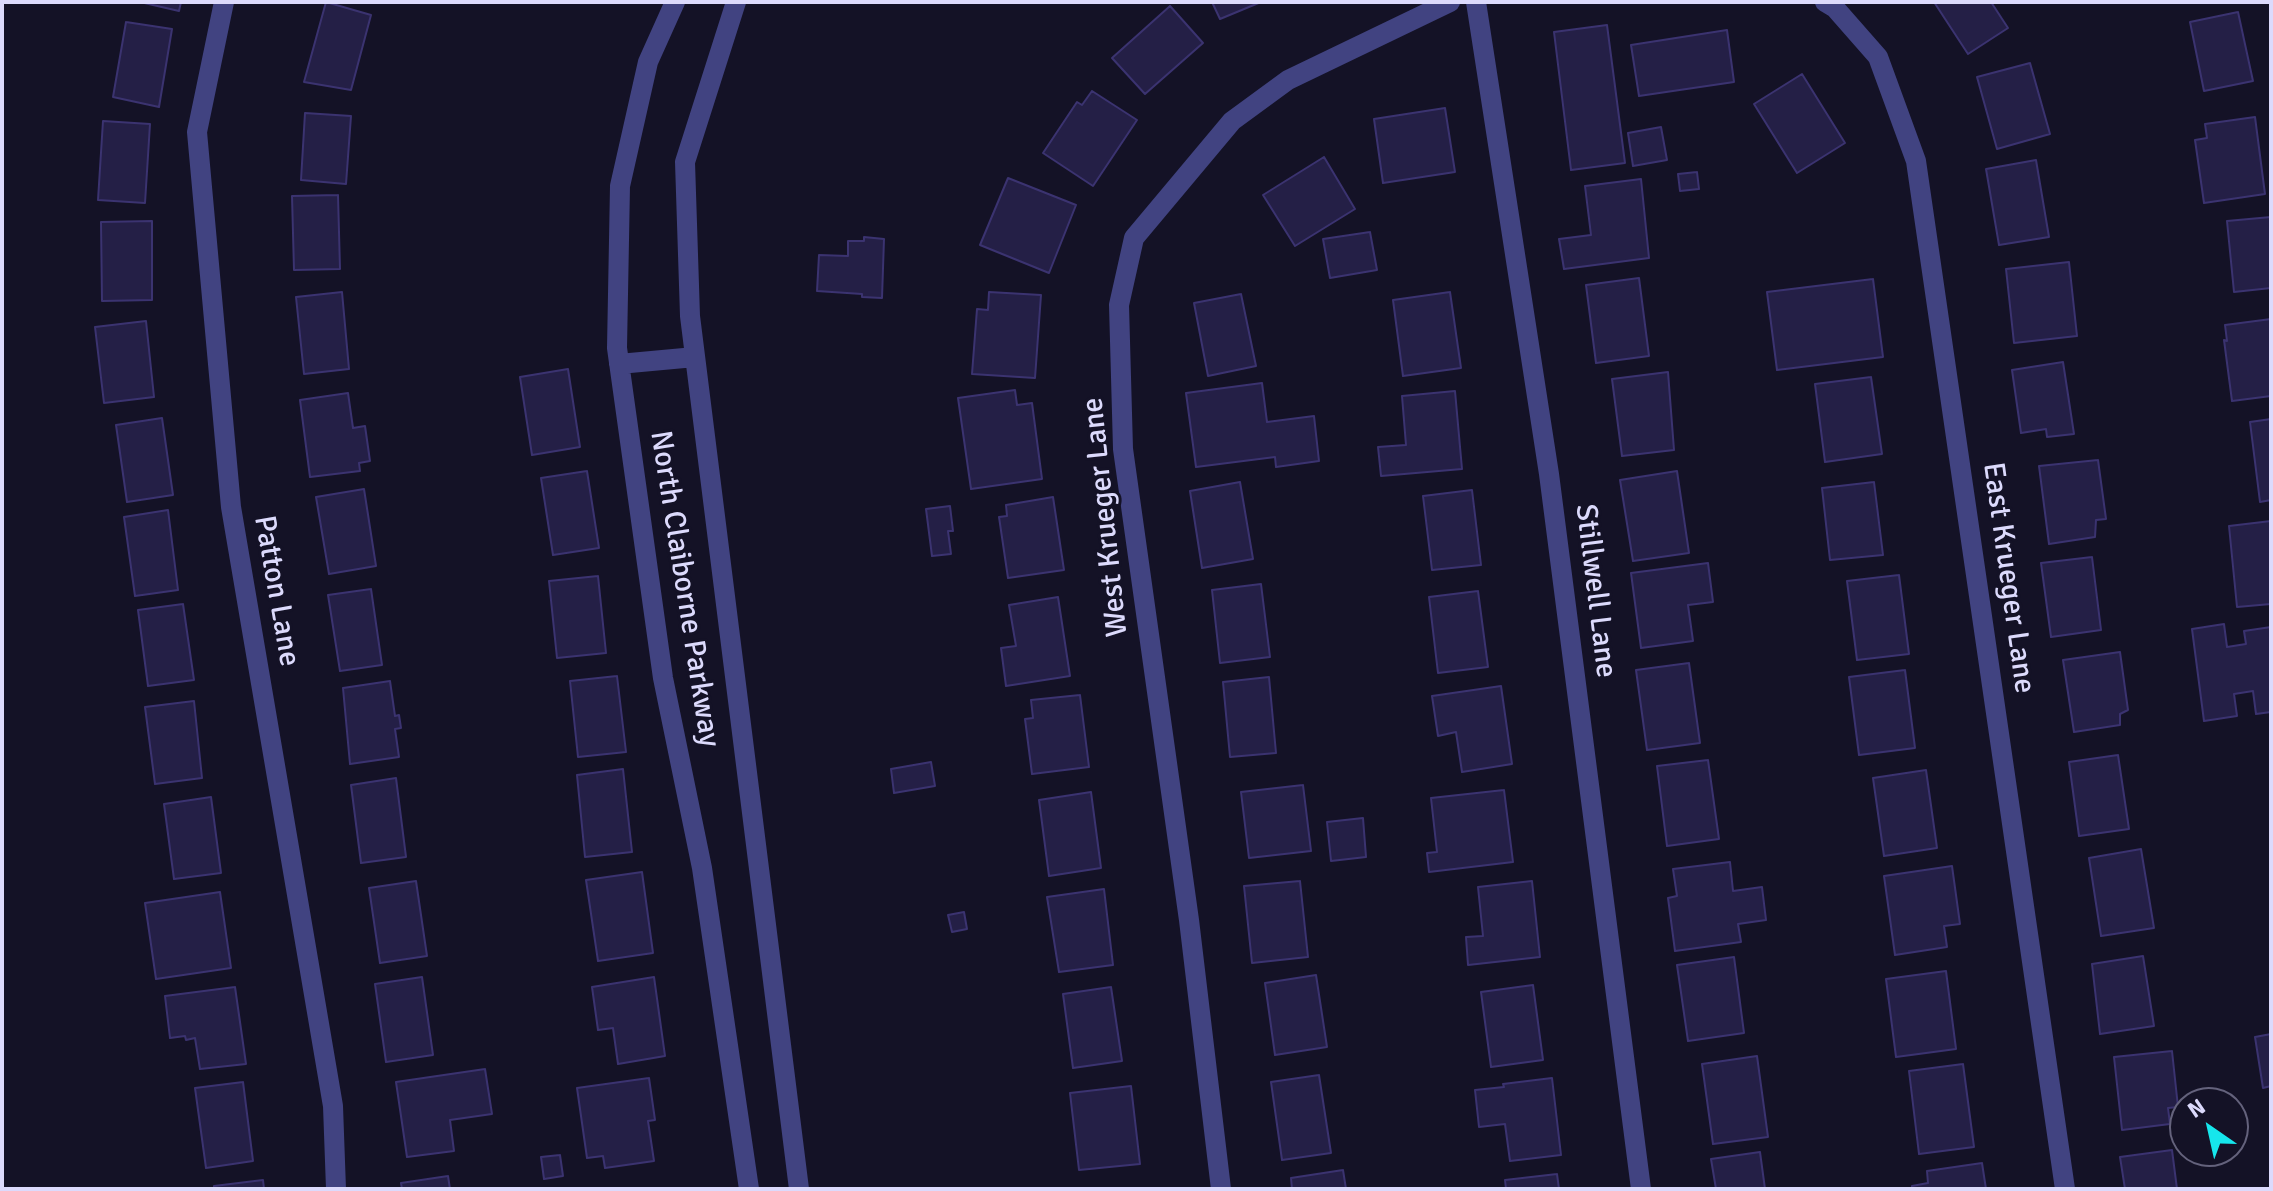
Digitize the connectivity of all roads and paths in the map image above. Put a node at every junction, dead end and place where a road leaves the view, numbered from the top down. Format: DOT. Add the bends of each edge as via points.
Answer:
graph roads {
  1 [pos="224,2"];
  2 [pos="675,2"];
  3 [pos="736,2"];
  4 [pos="1450,2"];
  5 [pos="1476,2"];
  6 [pos="1825,2"];
  7 [pos="695,357"];
  8 [pos="619,364"];
  9 [pos="336,1189"];
  10 [pos="749,1189"];
  11 [pos="799,1189"];
  12 [pos="1221,1189"];
  13 [pos="1641,1189"];
  14 [pos="2065,1189"];
  1 -- 9 [label="street, Patton Lane" via="197,132 229,491 333,1106"];
  2 -- 8 [label="street, North Claiborne Parkway" via="648,62 620,186"];
  3 -- 7 [label="street, North Claiborne Parkway" via="685,162"];
  4 -- 12 [label="street, West Krueger Lane" via="1288,80 1232,121 1134,238 1119,305 1123,449"];
  5 -- 13 [label="street, Stillwell Lane" via="1549,474"];
  6 -- 14 [label="street, East Krueger Lane" via="1878,57 1916,161"];
  7 -- 8 [label="street"];
  7 -- 11 [label="street, North Claiborne Parkway"];
  8 -- 10 [label="street, North Claiborne Parkway" via="663,678 702,868"];
}
